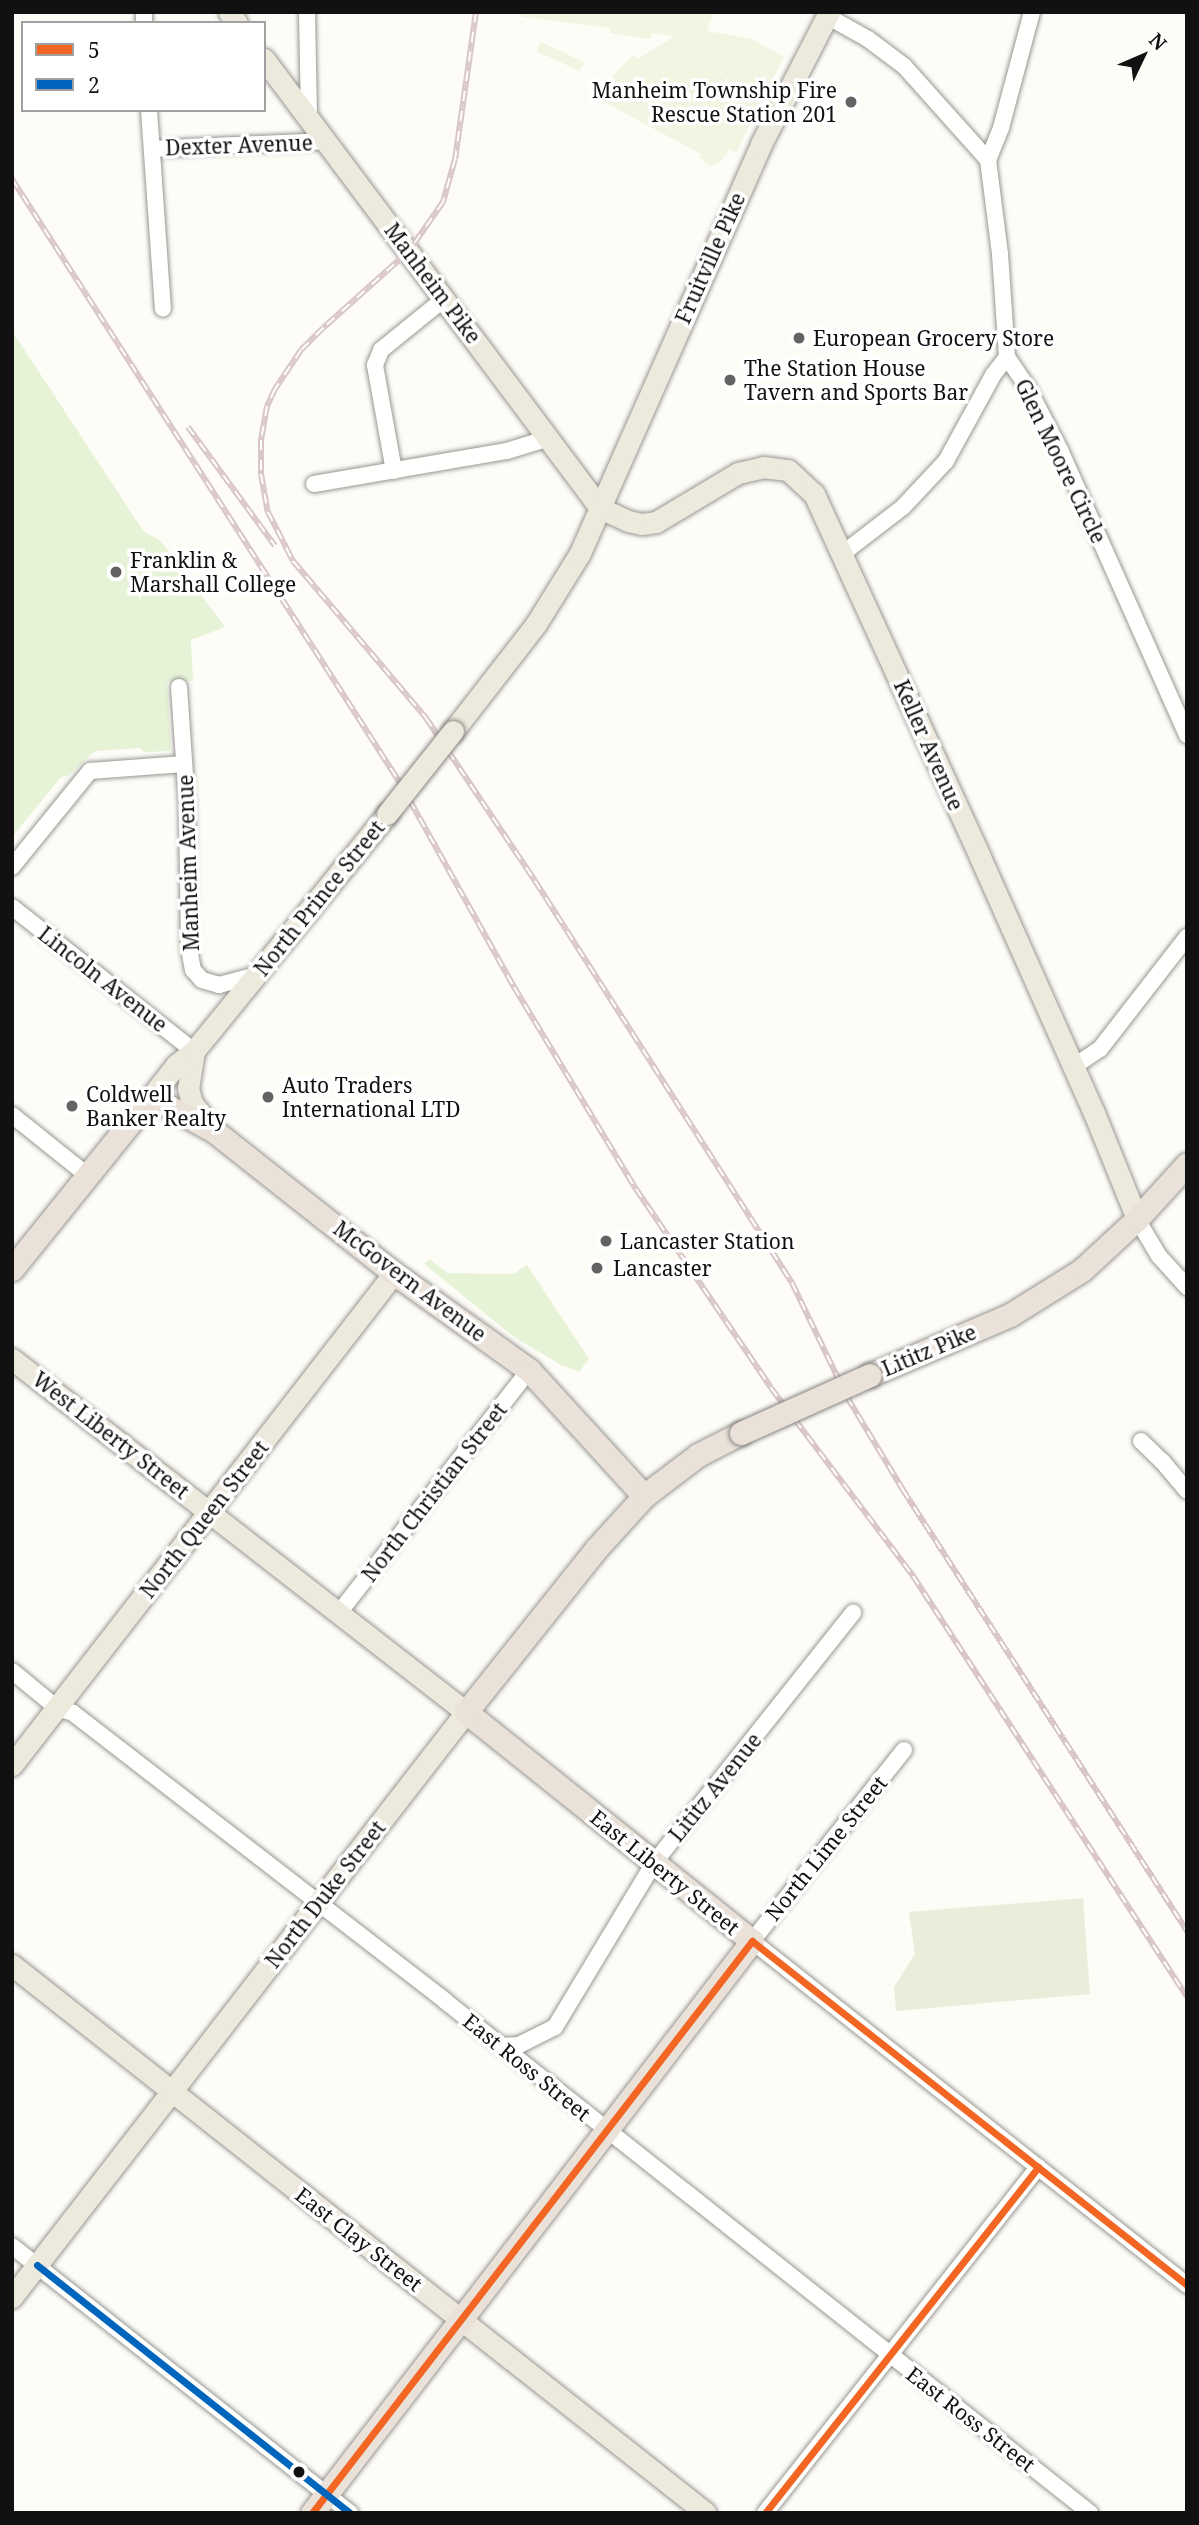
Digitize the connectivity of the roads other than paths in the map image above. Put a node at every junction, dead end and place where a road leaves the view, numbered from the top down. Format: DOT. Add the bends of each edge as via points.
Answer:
graph roads {
  1 [pos="307,12"];
  2 [pos="1032,12"];
  3 [pos="828,14"];
  4 [pos="266,62"];
  5 [pos="149,112"];
  6 [pos="309,119"];
  7 [pos="326,141"];
  8 [pos="152,149"];
  9 [pos="988,160"];
  10 [pos="444,299"];
  11 [pos="163,309"];
  12 [pos="1007,357"];
  13 [pos="549,438"];
  14 [pos="394,471"];
  15 [pos="314,484"];
  16 [pos="600,508"];
  17 [pos="842,554"];
  18 [pos="179,687"];
  19 [pos="1187,735"];
  20 [pos="184,764"];
  21 [pos="12,867"];
  22 [pos="12,907"];
  23 [pos="1187,937"];
  24 [pos="256,975"];
  25 [pos="194,1051"];
  26 [pos="1073,1067"];
  27 [pos="151,1097"];
  28 [pos="12,1115"];
  29 [pos="214,1131"];
  30 [pos="1187,1164"];
  31 [pos="87,1175"];
  32 [pos="1137,1219"];
  33 [pos="12,1269"];
  34 [pos="394,1273"];
  35 [pos="1187,1287"];
  36 [pos="12,1359"];
  37 [pos="529,1370"];
  38 [pos="1141,1441"];
  39 [pos="1187,1491"];
  40 [pos="644,1496"];
  41 [pos="210,1511"];
  42 [pos="853,1613"];
  43 [pos="338,1614"];
  44 [pos="12,1671"];
  45 [pos="57,1708"];
  46 [pos="466,1712"];
  47 [pos="904,1749"];
  48 [pos="12,1765"];
  49 [pos="654,1863"];
  50 [pos="317,1904"];
  51 [pos="751,1941"];
  52 [pos="12,1965"];
  53 [pos="501,2046"];
  54 [pos="172,2091"];
  55 [pos="607,2131"];
  56 [pos="1038,2166"];
  57 [pos="12,2246"];
  58 [pos="37,2265"];
  59 [pos="1187,2285"];
  60 [pos="12,2297"];
  61 [pos="461,2319"];
  62 [pos="888,2353"];
  63 [pos="326,2494"];
  64 [pos="312,2513"];
  65 [pos="350,2513"];
  66 [pos="706,2513"];
  67 [pos="765,2513"];
  68 [pos="1090,2513"];
  1 -- 6 [label="street"];
  2 -- 9 [label="street, Glen Moore Circle"];
  3 -- 9 [label="street" via="902,64"];
  3 -- 16 [label="main road, Fruitville Pike" via="761,144"];
  4 -- 6 [label="main road, Manheim Pike"];
  5 -- 8 [label="street"];
  6 -- 7 [label="main road, Manheim Pike"];
  7 -- 8 [label="street, Dexter Avenue"];
  7 -- 10 [label="main road, Manheim Pike"];
  8 -- 11 [label="street"];
  9 -- 12 [label="street, Glen Moore Circle"];
  10 -- 13 [label="main road, Manheim Pike"];
  10 -- 14 [label="street" via="381,350 375,365"];
  12 -- 17 [label="street" via="946,461 903,507"];
  12 -- 19 [label="street, Glen Moore Circle" via="1056,442"];
  13 -- 14 [label="street" via="507,451"];
  13 -- 16 [label="main road, Manheim Pike"];
  14 -- 15 [label="street"];
  16 -- 17 [label="main road, Keller Avenue" via="628,521 656,522 738,474 776,467 808,487"];
  16 -- 24 [label="main road, North Prince Street, bridge" via="580,553 536,624"];
  17 -- 26 [label="main road, Keller Avenue"];
  18 -- 20 [label="street, Manheim Avenue"];
  20 -- 21 [label="street" via="90,771"];
  20 -- 24 [label="street, Manheim Avenue" via="193,970 202,980 219,985"];
  22 -- 25 [label="street, Lincoln Avenue"];
  23 -- 26 [label="street" via="1100,1049"];
  24 -- 25 [label="main road, North Prince Street"];
  25 -- 27 [label="main road, North Prince Street" via="176,1065"];
  25 -- 29 [label="main road" via="188,1088 192,1103"];
  26 -- 32 [label="main road, Keller Avenue"];
  27 -- 29 [label="highway, McGovern Avenue"];
  27 -- 31 [label="highway, North Prince Street"];
  28 -- 31 [label="street"];
  29 -- 34 [label="highway, McGovern Avenue"];
  30 -- 32 [label="highway, Lititz Pike"];
  31 -- 33 [label="highway, North Prince Street"];
  32 -- 35 [label="street" via="1159,1256"];
  32 -- 40 [label="highway, Lititz Pike, bridge" via="1082,1270 1010,1315 741,1433 698,1455"];
  34 -- 37 [label="highway, McGovern Avenue"];
  34 -- 41 [label="main road, North Queen Street"];
  36 -- 41 [label="main road, West Liberty Street"];
  37 -- 40 [label="highway, McGovern Avenue"];
  37 -- 43 [label="street, North Christian Street"];
  38 -- 39 [label="street"];
  40 -- 46 [label="highway, North Duke Street"];
  41 -- 43 [label="main road, East Liberty Street"];
  41 -- 45 [label="main road, North Queen Street"];
  42 -- 49 [label="street, Lititz Avenue"];
  43 -- 46 [label="main road, East Liberty Street"];
  44 -- 45 [label="street, East Ross Street"];
  45 -- 48 [label="main road, North Queen Street"];
  45 -- 50 [label="street, East Ross Street" via="73,1713"];
  46 -- 49 [label="highway, East Liberty Street"];
  46 -- 50 [label="main road, North Duke Street"];
  47 -- 51 [label="street, North Lime Street"];
  49 -- 51 [label="highway, East Liberty Street"];
  49 -- 53 [label="street, Lititz Avenue" via="555,2027 519,2045"];
  50 -- 53 [label="street, East Ross Street"];
  50 -- 54 [label="main road, North Duke Street"];
  51 -- 55 [label="highway, North Lime Street"];
  51 -- 56 [label="street, East Liberty Street"];
  52 -- 54 [label="main road, East Clay Street"];
  53 -- 55 [label="street, East Ross Street"];
  54 -- 58 [label="main road, North Duke Street"];
  54 -- 61 [label="main road, East Clay Street"];
  55 -- 61 [label="highway, North Lime Street"];
  55 -- 62 [label="street, East Ross Street"];
  56 -- 59 [label="street, East Liberty Street"];
  56 -- 62 [label="street"];
  57 -- 58 [label="street"];
  58 -- 60 [label="main road, North Duke Street"];
  58 -- 63 [label="street"];
  61 -- 63 [label="highway, North Lime Street"];
  61 -- 66 [label="main road, East Clay Street"];
  62 -- 67 [label="street"];
  62 -- 68 [label="street, East Ross Street"];
  63 -- 64 [label="highway, North Lime Street"];
  63 -- 65 [label="street"];
}
